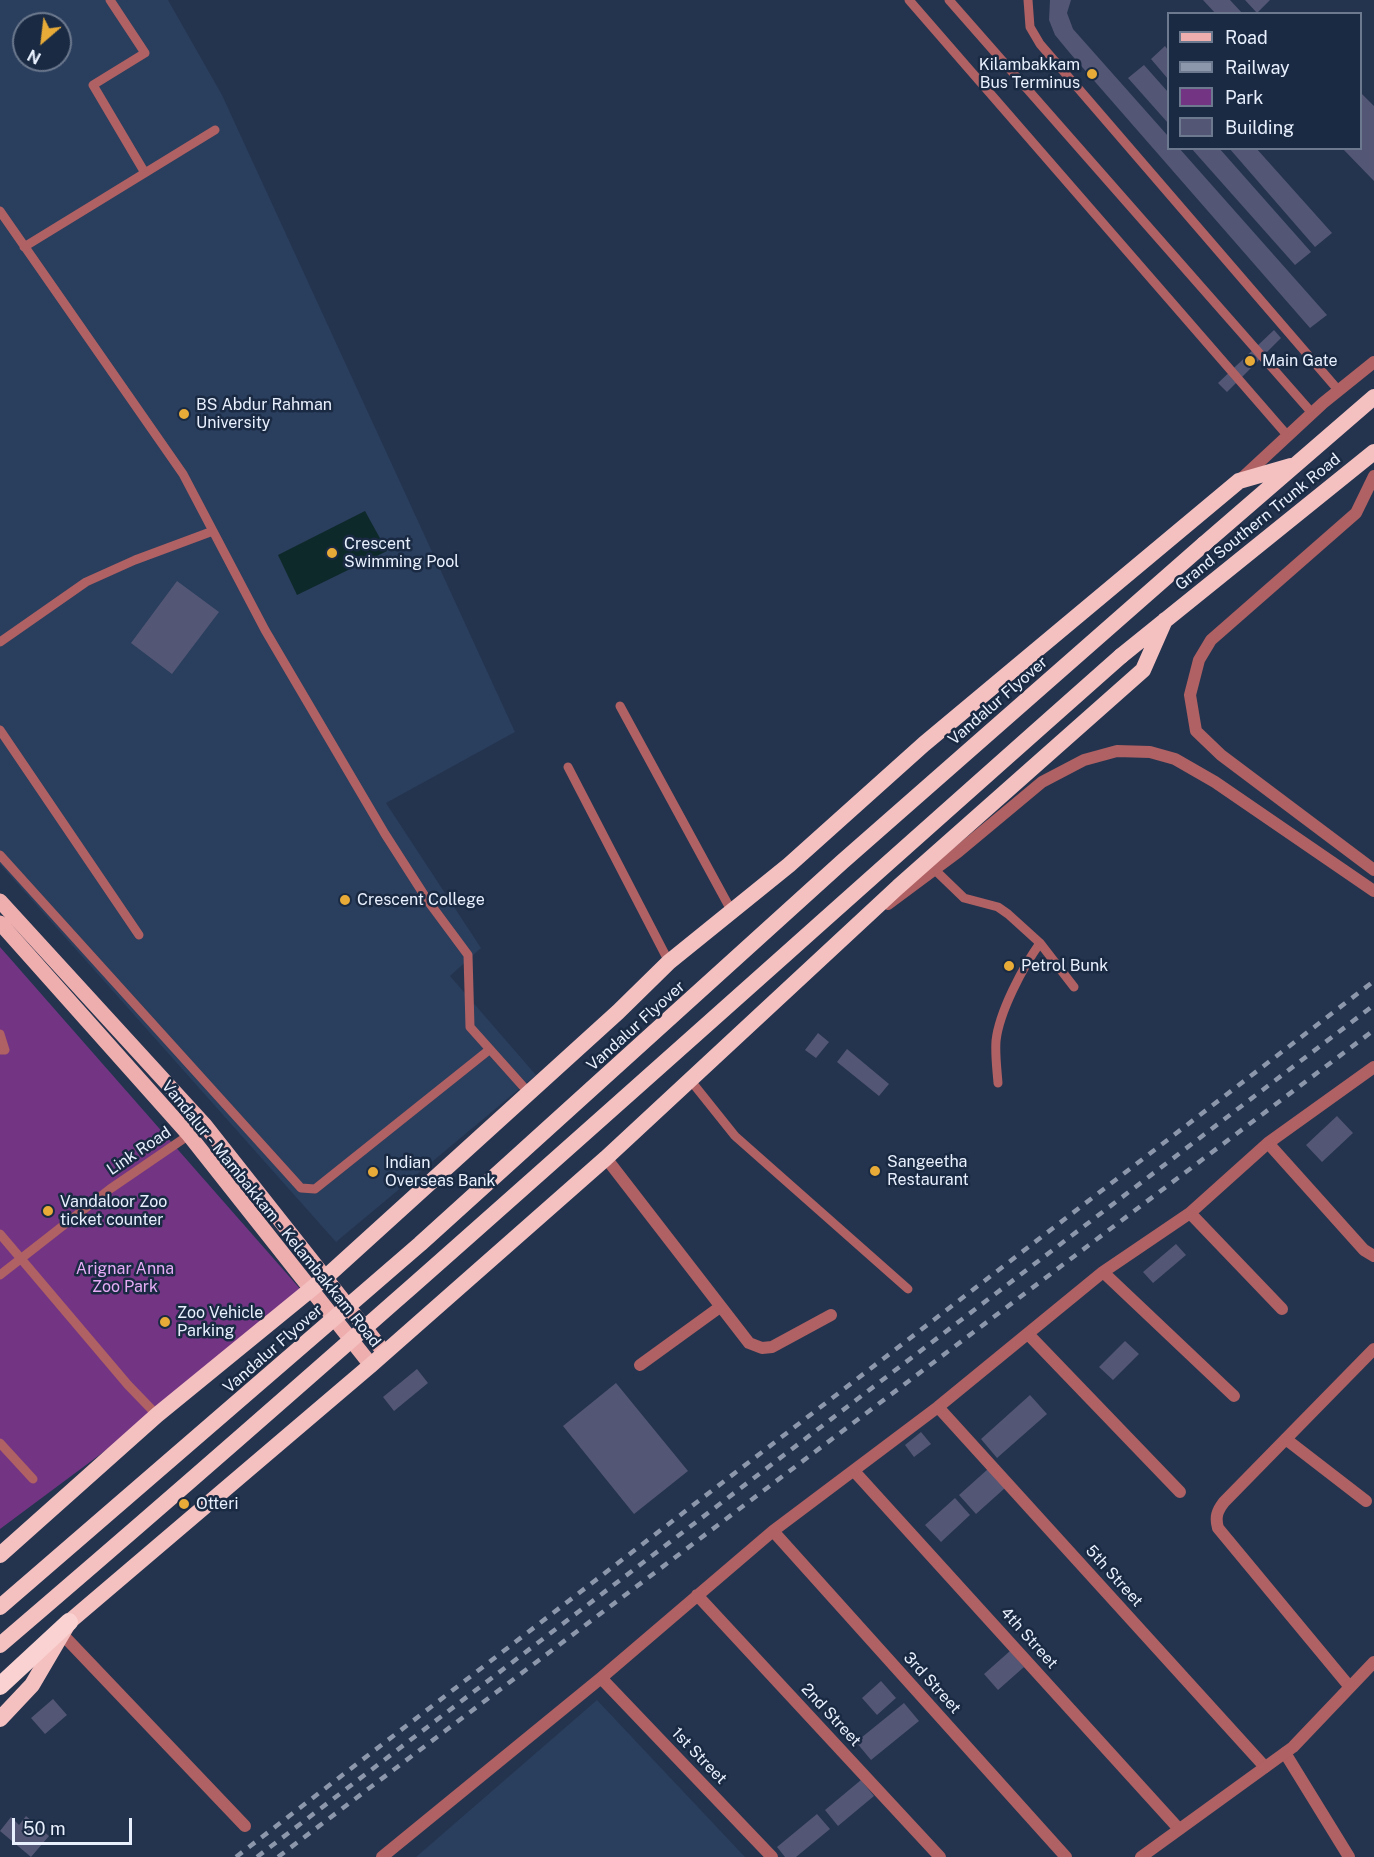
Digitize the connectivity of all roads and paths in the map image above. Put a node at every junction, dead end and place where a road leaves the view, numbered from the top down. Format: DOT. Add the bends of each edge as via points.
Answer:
graph roads {
  1 [pos="110,0"];
  2 [pos="909,0"];
  3 [pos="949,0"];
  4 [pos="1028,0"];
  5 [pos="215,130"];
  6 [pos="145,173"];
  7 [pos="0,211"];
  8 [pos="24,247"];
  9 [pos="1374,362"];
  10 [pos="1340,391"];
  11 [pos="1374,397"];
  12 [pos="1312,413"];
  13 [pos="1287,435"];
  14 [pos="1374,452"];
  15 [pos="1291,466"];
  16 [pos="1374,476"];
  17 [pos="1239,481"];
  18 [pos="213,531"];
  19 [pos="1165,620"];
  20 [pos="0,642"];
  21 [pos="620,706"];
  22 [pos="0,730"];
  23 [pos="568,767"];
  24 [pos="0,855"];
  25 [pos="935,870"];
  26 [pos="1374,870"];
  27 [pos="1374,891"];
  28 [pos="0,901"];
  29 [pos="731,910"];
  30 [pos="862,921"];
  31 [pos="0,923"];
  32 [pos="139,935"];
  33 [pos="1040,943"];
  34 [pos="669,962"];
  35 [pos="1074,987"];
  36 [pos="0,1034"];
  37 [pos="0,1050"];
  38 [pos="489,1050"];
  39 [pos="1374,1067"];
  40 [pos="692,1081"];
  41 [pos="998,1083"];
  42 [pos="529,1093"];
  43 [pos="189,1135"];
  44 [pos="1268,1143"];
  45 [pos="606,1158"];
  46 [pos="1190,1213"];
  47 [pos="0,1234"];
  48 [pos="1374,1256"];
  49 [pos="21,1258"];
  50 [pos="1103,1272"];
  51 [pos="0,1275"];
  52 [pos="326,1277"];
  53 [pos="908,1289"];
  54 [pos="310,1290"];
  55 [pos="720,1307"];
  56 [pos="1282,1309"];
  57 [pos="831,1315"];
  58 [pos="1028,1334"];
  59 [pos="1374,1349"];
  60 [pos="384,1352"];
  61 [pos="371,1365"];
  62 [pos="640,1365"];
  63 [pos="1234,1396"];
  64 [pos="938,1407"];
  65 [pos="157,1415"];
  66 [pos="1287,1440"];
  67 [pos="0,1443"];
  68 [pos="854,1471"];
  69 [pos="33,1479"];
  70 [pos="1180,1492"];
  71 [pos="1366,1501"];
  72 [pos="773,1531"];
  73 [pos="0,1555"];
  74 [pos="697,1595"];
  75 [pos="0,1607"];
  76 [pos="66,1628"];
  77 [pos="0,1645"];
  78 [pos="1374,1662"];
  79 [pos="602,1678"];
  80 [pos="0,1686"];
  81 [pos="1349,1686"];
  82 [pos="0,1719"];
  83 [pos="1285,1753"];
  84 [pos="1265,1767"];
  85 [pos="245,1826"];
  86 [pos="1179,1828"];
  87 [pos="382,1857"];
  88 [pos="772,1857"];
  89 [pos="940,1857"];
  90 [pos="1065,1857"];
  91 [pos="1141,1857"];
  92 [pos="1349,1857"];
  1 -- 6 [label="lane" via="144,53 93,85"];
  2 -- 13 [label="lane"];
  3 -- 12 [label="lane"];
  4 -- 10 [label="lane" via="1030,27 1040,44"];
  5 -- 6 [label="lane"];
  6 -- 8 [label="lane"];
  7 -- 8 [label="lane"];
  8 -- 18 [label="lane" via="183,474"];
  9 -- 10 [label="street"];
  10 -- 12 [label="street"];
  11 -- 15 [label="highway, Grand Southern Trunk Road"];
  12 -- 13 [label="street"];
  13 -- 17 [label="street"];
  14 -- 19 [label="highway, Grand Southern Trunk Road"];
  15 -- 17 [label="highway"];
  15 -- 75 [label="highway, Vandalur Flyover, bridge" via="842,862 420,1244"];
  16 -- 26 [label="street" via="1356,513 1211,640 1198,660 1190,694 1196,731 1221,755"];
  17 -- 29 [label="highway" via="924,744 789,865"];
  18 -- 20 [label="lane" via="86,582"];
  18 -- 38 [label="lane" via="385,834 468,955 470,1027"];
  19 -- 30 [label="highway" via="1143,670"];
  19 -- 77 [label="highway, bridge" via="675,1050 328,1363"];
  21 -- 29 [label="lane"];
  22 -- 32 [label="lane"];
  23 -- 34 [label="lane"];
  24 -- 38 [label="lane" via="301,1188 315,1189"];
  25 -- 27 [label="street" via="1042,782 1084,760 1117,751 1150,752 1175,759 1215,782"];
  25 -- 30 [label="street"];
  25 -- 33 [label="lane" via="964,898 998,907"];
  28 -- 52 [label="main road, Vandalur - Mambakkam - Kelambakkam Road" via="204,1124"];
  29 -- 34 [label="highway"];
  30 -- 40 [label="highway"];
  31 -- 43 [label="main road, Vandalur - Mambakkam - Kelambakkam Road"];
  33 -- 35 [label="lane"];
  33 -- 41 [label="lane" via="1000,1025 996,1041"];
  34 -- 42 [label="highway"];
  36 -- 37 [label="lane" via="5,1050"];
  38 -- 42 [label="lane"];
  39 -- 44 [label="street"];
  40 -- 45 [label="highway"];
  40 -- 53 [label="lane" via="735,1136"];
  42 -- 52 [label="highway"];
  43 -- 49 [label="lane, Link Road" via="110,1189"];
  43 -- 54 [label="main road, Vandalur - Mambakkam - Kelambakkam Road"];
  44 -- 46 [label="street"];
  44 -- 48 [label="street" via="1364,1250"];
  45 -- 55 [label="street"];
  45 -- 60 [label="highway"];
  46 -- 50 [label="street"];
  46 -- 56 [label="street"];
  47 -- 49 [label="lane"];
  49 -- 51 [label="lane, Link Road"];
  49 -- 65 [label="lane"];
  50 -- 58 [label="street"];
  50 -- 63 [label="street"];
  52 -- 54 [label="highway"];
  52 -- 60 [label="main road, Vandalur - Mambakkam - Kelambakkam Road"];
  54 -- 61 [label="main road, Vandalur - Mambakkam - Kelambakkam Road"];
  54 -- 65 [label="highway"];
  55 -- 57 [label="street" via="749,1343 762,1348 772,1347"];
  55 -- 62 [label="street"];
  58 -- 64 [label="street"];
  58 -- 70 [label="street"];
  59 -- 66 [label="street"];
  60 -- 61 [label="highway"];
  61 -- 76 [label="highway"];
  64 -- 68 [label="street"];
  64 -- 84 [label="street, 5th Street"];
  65 -- 73 [label="highway"];
  66 -- 71 [label="street"];
  66 -- 81 [label="street" via="1224,1502 1218,1511 1218,1528"];
  67 -- 69 [label="lane"];
  68 -- 72 [label="street"];
  68 -- 86 [label="street, 4th Street"];
  72 -- 74 [label="street"];
  72 -- 90 [label="street, 3rd Street"];
  74 -- 79 [label="street"];
  74 -- 89 [label="street, 2nd Street"];
  76 -- 80 [label="highway"];
  76 -- 82 [label="highway" via="32,1685"];
  76 -- 85 [label="street"];
  78 -- 81 [label="street"];
  79 -- 87 [label="street"];
  79 -- 88 [label="street, 1st Street"];
  81 -- 83 [label="street"];
  83 -- 84 [label="street"];
  83 -- 92 [label="street"];
  84 -- 86 [label="street"];
  86 -- 91 [label="street"];
}
